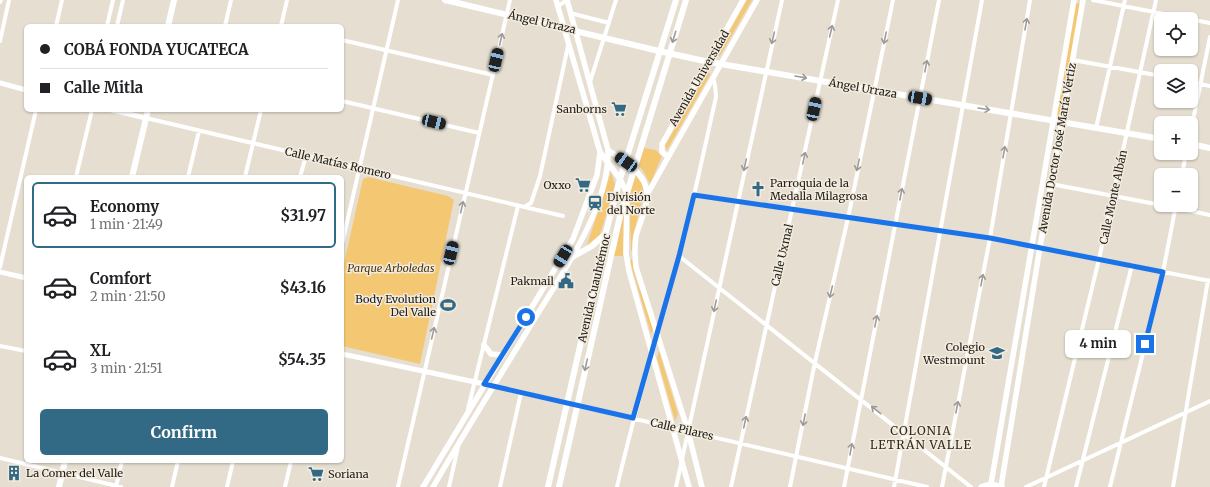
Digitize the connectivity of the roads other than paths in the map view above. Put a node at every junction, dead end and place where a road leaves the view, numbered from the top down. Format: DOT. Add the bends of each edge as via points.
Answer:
graph roads {
  1 [pos="9,0"];
  2 [pos="62,0"];
  3 [pos="113,0"];
  4 [pos="123,0"];
  5 [pos="174,0"];
  6 [pos="231,0"];
  7 [pos="287,0"];
  8 [pos="398,0"];
  9 [pos="445,0"];
  10 [pos="510,0"];
  11 [pos="567,0"];
  12 [pos="616,0"];
  13 [pos="676,0"];
  14 [pos="686,0"];
  15 [pos="743,0"];
  16 [pos="757,0"];
  17 [pos="782,0"];
  18 [pos="838,0"];
  19 [pos="893,0"];
  20 [pos="939,0"];
  21 [pos="982,0"];
  22 [pos="1030,0"];
  23 [pos="1074,0"];
  24 [pos="1084,0"];
  25 [pos="1093,0"];
  26 [pos="1124,0"];
  27 [pos="1156,0"];
  28 [pos="454,1"];
  29 [pos="557,3"];
  30 [pos="1123,5"];
  31 [pos="570,12"];
  32 [pos="1154,12"];
  33 [pos="507,14"];
  34 [pos="110,15"];
  35 [pos="119,17"];
  36 [pos="1198,21"];
  37 [pos="609,23"];
  38 [pos="1210,23"];
  39 [pos="56,24"];
  40 [pos="108,24"];
  41 [pos="117,24"];
  42 [pos="168,24"];
  43 [pos="225,24"];
  44 [pos="281,24"];
  45 [pos="565,28"];
  46 [pos="575,30"];
  47 [pos="1210,37"];
  48 [pos="604,38"];
  49 [pos="344,40"];
  50 [pos="0,41"];
  51 [pos="569,44"];
  52 [pos="386,51"];
  53 [pos="659,52"];
  54 [pos="669,54"];
  55 [pos="1073,60"];
  56 [pos="709,62"];
  57 [pos="721,64"];
  58 [pos="1110,67"];
  59 [pos="766,71"];
  60 [pos="1141,73"];
  61 [pos="493,75"];
  62 [pos="1154,75"];
  63 [pos="713,78"];
  64 [pos="820,81"];
  65 [pos="0,83"];
  66 [pos="589,84"];
  67 [pos="1200,84"];
  68 [pos="1210,86"];
  69 [pos="24,89"];
  70 [pos="874,91"];
  71 [pos="920,98"];
  72 [pos="344,101"];
  73 [pos="962,106"];
  74 [pos="372,108"];
  75 [pos="36,112"];
  76 [pos="92,112"];
  77 [pos="120,112"];
  78 [pos="148,112"];
  79 [pos="260,112"];
  80 [pos="1011,114"];
  81 [pos="1194,116"];
  82 [pos="146,118"];
  83 [pos="1053,121"];
  84 [pos="1062,122"];
  85 [pos="1096,128"];
  86 [pos="198,131"];
  87 [pos="479,133"];
  88 [pos="1127,133"];
  89 [pos="1154,138"];
  90 [pos="252,144"];
  91 [pos="1198,145"];
  92 [pos="1210,148"];
  93 [pos="608,150"];
  94 [pos="600,152"];
  95 [pos="306,156"];
  96 [pos="667,156"];
  97 [pos="626,162"];
  98 [pos="608,164"];
  99 [pos="359,168"];
  100 [pos="634,169"];
  101 [pos="76,175"];
  102 [pos="132,175"];
  103 [pos="188,175"];
  104 [pos="245,175"];
  105 [pos="301,175"];
  106 [pos="620,179"];
  107 [pos="1051,184"];
  108 [pos="465,193"];
  109 [pos="627,193"];
  110 [pos="648,194"];
  111 [pos="694,195"];
  112 [pos="1114,195"];
  113 [pos="737,202"];
  114 [pos="1154,203"];
  115 [pos="518,206"];
  116 [pos="524,207"];
  117 [pos="792,210"];
  118 [pos="1175,212"];
  119 [pos="1198,212"];
  120 [pos="1210,215"];
  121 [pos="563,216"];
  122 [pos="848,218"];
  123 [pos="896,225"];
  124 [pos="939,231"];
  125 [pos="606,232"];
  126 [pos="344,235"];
  127 [pos="990,238"];
  128 [pos="1032,245"];
  129 [pos="1040,247"];
  130 [pos="679,256"];
  131 [pos="570,259"];
  132 [pos="1099,259"];
  133 [pos="558,265"];
  134 [pos="1132,265"];
  135 [pos="0,267"];
  136 [pos="0,272"];
  137 [pos="1163,272"];
  138 [pos="24,278"];
  139 [pos="1209,281"];
  140 [pos="719,288"];
  141 [pos="766,326"];
  142 [pos="657,331"];
  143 [pos="484,345"];
  144 [pos="0,346"];
  145 [pos="24,351"];
  146 [pos="652,352"];
  147 [pos="344,354"];
  148 [pos="502,356"];
  149 [pos="815,362"];
  150 [pos="424,371"];
  151 [pos="475,382"];
  152 [pos="484,384"];
  153 [pos="494,386"];
  154 [pos="521,393"];
  155 [pos="861,398"];
  156 [pos="1210,401"];
  157 [pos="568,402"];
  158 [pos="577,404"];
  159 [pos="468,412"];
  160 [pos="1186,412"];
  161 [pos="633,418"];
  162 [pos="673,427"];
  163 [pos="688,431"];
  164 [pos="903,431"];
  165 [pos="459,443"];
  166 [pos="741,443"];
  167 [pos="1120,444"];
  168 [pos="797,456"];
  169 [pos="0,458"];
  170 [pos="682,460"];
  171 [pos="1082,461"];
  172 [pos="65,463"];
  173 [pos="122,463"];
  174 [pos="178,463"];
  175 [pos="233,463"];
  176 [pos="291,463"];
  177 [pos="946,467"];
  178 [pos="848,468"];
  179 [pos="63,472"];
  180 [pos="1046,478"];
  181 [pos="895,479"];
  182 [pos="991,484"];
  183 [pos="59,487"];
  184 [pos="118,487"];
  185 [pos="172,487"];
  186 [pos="227,487"];
  187 [pos="285,487"];
  188 [pos="398,487"];
  189 [pos="423,487"];
  190 [pos="433,487"];
  191 [pos="449,487"];
  192 [pos="500,487"];
  193 [pos="548,487"];
  194 [pos="559,487"];
  195 [pos="617,487"];
  196 [pos="676,487"];
  197 [pos="689,487"];
  198 [pos="702,487"];
  199 [pos="731,487"];
  200 [pos="790,487"];
  201 [pos="844,487"];
  202 [pos="894,487"];
  203 [pos="927,487"];
  204 [pos="942,487"];
  205 [pos="971,487"];
  206 [pos="982,487"];
  207 [pos="1002,487"];
  208 [pos="1026,487"];
  209 [pos="1044,487"];
  210 [pos="1076,487"];
  211 [pos="1110,487"];
  212 [pos="1173,487"];
  1 -- 50 [label="street"];
  2 -- 39 [label="street"];
  3 -- 34 [label="street"];
  4 -- 35 [label="street"];
  5 -- 42 [label="main road"];
  6 -- 43 [label="street"];
  7 -- 44 [label="street"];
  8 -- 52 [label="street"];
  9 -- 28 [label="main road, Ángel Urraza"];
  10 -- 33 [label="street"];
  11 -- 29 [label="street"];
  11 -- 31 [label="main road"];
  12 -- 37 [label="street"];
  13 -- 53 [label="main road, Avenida Cuauhtémoc"];
  14 -- 54 [label="main road, Avenida Cuauhtémoc, one-way"];
  15 -- 56 [label="main road, Avenida Universidad"];
  16 -- 57 [label="main road, Avenida Universidad"];
  17 -- 59 [label="street, one-way"];
  64 -- 18 [label="street, Calle Uxmal, one-way"];
  19 -- 70 [label="street, one-way"];
  71 -- 20 [label="street, one-way"];
  21 -- 73 [label="street"];
  80 -- 22 [label="street, one-way"];
  23 -- 83 [label="main road, Avenida Doctor José María Vértiz"];
  24 -- 55 [label="main road, Avenida Doctor José María Vértiz"];
  25 -- 30 [label="street"];
  26 -- 30 [label="street"];
  27 -- 32 [label="street, Calle Monte Albán"];
  28 -- 33 [label="main road, Ángel Urraza"];
  29 -- 45 [label="main road"];
  30 -- 32 [label="street"];
  30 -- 58 [label="street"];
  31 -- 37 [label="street"];
  31 -- 46 [label="main road"];
  32 -- 60 [label="street, Calle Monte Albán"];
  33 -- 45 [label="main road, Ángel Urraza"];
  61 -- 33 [label="street, one-way"];
  34 -- 35 [label="street"];
  34 -- 40 [label="street"];
  35 -- 41 [label="street"];
  36 -- 38 [label="street"];
  37 -- 48 [label="street"];
  45 -- 46 [label="main road, Ángel Urraza"];
  45 -- 51 [label="main road"];
  46 -- 48 [label="main road, Ángel Urraza"];
  46 -- 66 [label="main road"];
  47 -- 67 [label="street"];
  48 -- 53 [label="main road, Ángel Urraza"];
  48 -- 66 [label="street"];
  49 -- 52 [label="street"];
  51 -- 94 [label="main road"];
  51 -- 116 [label="street" via="540,176 530,203"];
  52 -- 61 [label="street"];
  52 -- 74 [label="street"];
  53 -- 54 [label="main road, Ángel Urraza"];
  53 -- 97 [label="main road, Avenida Cuauhtémoc"];
  54 -- 56 [label="main road, Ángel Urraza"];
  54 -- 100 [label="main road, Avenida Cuauhtémoc"];
  55 -- 58 [label="street"];
  55 -- 84 [label="main road, Avenida Doctor José María Vértiz"];
  56 -- 57 [label="main road, Ángel Urraza"];
  56 -- 96 [label="main road, Avenida Universidad" via="662,144 662,152"];
  57 -- 59 [label="main road, Ángel Urraza"];
  57 -- 63 [label="main road, Avenida Universidad"];
  58 -- 60 [label="street"];
  58 -- 85 [label="street"];
  59 -- 64 [label="main road, Ángel Urraza, one-way"];
  59 -- 113 [label="street, one-way"];
  60 -- 62 [label="street"];
  60 -- 88 [label="street, Calle Monte Albán"];
  61 -- 87 [label="street"];
  63 -- 96 [label="main road, Avenida Universidad"];
  63 -- 111 [label="street" via="716,97"];
  64 -- 70 [label="main road, Ángel Urraza"];
  117 -- 64 [label="street, Calle Uxmal, one-way"];
  65 -- 69 [label="street"];
  66 -- 93 [label="main road"];
  67 -- 68 [label="street"];
  67 -- 81 [label="street"];
  70 -- 71 [label="main road, Ángel Urraza"];
  70 -- 122 [label="street, one-way"];
  71 -- 73 [label="main road, Ángel Urraza"];
  123 -- 71 [label="street, one-way"];
  72 -- 74 [label="street"];
  73 -- 80 [label="main road, Ángel Urraza, one-way"];
  73 -- 124 [label="street"];
  74 -- 87 [label="street"];
  74 -- 99 [label="street"];
  75 -- 135 [label="street"];
  76 -- 101 [label="street"];
  77 -- 82 [label="street, Calle Matías Romero"];
  78 -- 82 [label="main road"];
  79 -- 90 [label="street"];
  80 -- 83 [label="main road, Ángel Urraza"];
  127 -- 80 [label="street, one-way"];
  82 -- 86 [label="street, Calle Matías Romero"];
  82 -- 102 [label="main road"];
  83 -- 84 [label="main road, Ángel Urraza"];
  83 -- 128 [label="main road, Avenida Doctor José María Vértiz"];
  84 -- 85 [label="main road"];
  84 -- 107 [label="main road, Avenida Doctor José María Vértiz"];
  85 -- 88 [label="main road"];
  86 -- 90 [label="street, Calle Matías Romero"];
  86 -- 103 [label="street"];
  87 -- 108 [label="street"];
  88 -- 89 [label="main road"];
  88 -- 112 [label="street, Calle Monte Albán"];
  90 -- 95 [label="street, Calle Matías Romero"];
  90 -- 104 [label="street"];
  91 -- 92 [label="main road"];
  93 -- 97 [label="main road"];
  93 -- 98 [label="main road"];
  94 -- 98 [label="main road"];
  94 -- 133 [label="main road" via="597,175 581,219"];
  95 -- 99 [label="street, Calle Matías Romero"];
  95 -- 105 [label="street"];
  96 -- 110 [label="main road, Avenida Universidad"];
  97 -- 100 [label="main road"];
  97 -- 106 [label="main road, Avenida Cuauhtémoc"];
  98 -- 106 [label="main road"];
  98 -- 131 [label="main road" via="606,178 588,228"];
  99 -- 108 [label="street, Calle Matías Romero"];
  99 -- 126 [label="street"];
  100 -- 109 [label="main road, Avenida Cuauhtémoc"];
  100 -- 110 [label="main road" via="645,184"];
  106 -- 109 [label="main road"];
  106 -- 125 [label="main road, Avenida Cuauhtémoc"];
  107 -- 112 [label="street"];
  107 -- 129 [label="main road, Avenida Doctor José María Vértiz"];
  108 -- 115 [label="street, Calle Matías Romero"];
  150 -- 108 [label="street, one-way"];
  109 -- 146 [label="main road" via="626,253"];
  109 -- 158 [label="main road, Avenida Cuauhtémoc, one-way"];
  110 -- 142 [label="main road, Avenida Universidad" via="634,254"];
  111 -- 113 [label="street"];
  111 -- 130 [label="street"];
  112 -- 114 [label="street"];
  112 -- 132 [label="street, Calle Monte Albán"];
  113 -- 117 [label="street"];
  113 -- 140 [label="street"];
  115 -- 116 [label="street, Calle Matías Romero"];
  115 -- 143 [label="street"];
  116 -- 121 [label="street, Calle Matías Romero"];
  117 -- 122 [label="street"];
  117 -- 141 [label="street, Calle Uxmal"];
  118 -- 137 [label="street"];
  119 -- 120 [label="street"];
  122 -- 123 [label="street"];
  122 -- 149 [label="street, one-way"];
  123 -- 124 [label="street"];
  155 -- 123 [label="street, one-way"];
  124 -- 127 [label="street"];
  124 -- 164 [label="street"];
  125 -- 131 [label="main road" via="592,246"];
  125 -- 157 [label="main road, Avenida Cuauhtémoc"];
  127 -- 128 [label="street"];
  177 -- 127 [label="street, one-way"];
  128 -- 129 [label="street"];
  128 -- 182 [label="main road, Avenida Doctor José María Vértiz"];
  129 -- 132 [label="street"];
  129 -- 207 [label="main road, Avenida Doctor José María Vértiz"];
  130 -- 140 [label="street"];
  130 -- 142 [label="street"];
  131 -- 133 [label="main road"];
  131 -- 153 [label="main road"];
  132 -- 134 [label="street"];
  132 -- 180 [label="street, Calle Monte Albán"];
  133 -- 148 [label="main road"];
  134 -- 137 [label="street"];
  134 -- 171 [label="street"];
  136 -- 138 [label="street"];
  137 -- 139 [label="street"];
  137 -- 167 [label="street"];
  139 -- 160 [label="street"];
  140 -- 141 [label="street"];
  140 -- 163 [label="street, one-way"];
  141 -- 149 [label="street"];
  166 -- 141 [label="street, Calle Uxmal, one-way"];
  142 -- 146 [label="street"];
  142 -- 163 [label="main road, Avenida Universidad"];
  143 -- 148 [label="main road" via="491,354"];
  143 -- 151 [label="street"];
  144 -- 145 [label="street"];
  146 -- 161 [label="street"];
  146 -- 162 [label="main road"];
  147 -- 150 [label="street, Calle Pilares"];
  148 -- 152 [label="main road"];
  149 -- 155 [label="street"];
  149 -- 168 [label="street, one-way"];
  150 -- 151 [label="street, Calle Pilares"];
  150 -- 188 [label="street"];
  151 -- 152 [label="street, Calle Pilares"];
  151 -- 159 [label="street"];
  152 -- 153 [label="street, Calle Pilares"];
  152 -- 159 [label="main road"];
  153 -- 154 [label="street, Calle Pilares"];
  153 -- 165 [label="main road"];
  154 -- 157 [label="street, Calle Pilares"];
  154 -- 192 [label="street"];
  164 -- 155 [label="street, one-way"];
  178 -- 155 [label="street, one-way"];
  156 -- 160 [label="street"];
  157 -- 158 [label="street, Calle Pilares"];
  157 -- 193 [label="main road, Avenida Cuauhtémoc"];
  158 -- 161 [label="street, Calle Pilares"];
  158 -- 194 [label="main road, Avenida Cuauhtémoc"];
  159 -- 189 [label="main road"];
  160 -- 167 [label="street"];
  160 -- 212 [label="street"];
  161 -- 162 [label="street, Calle Pilares"];
  161 -- 195 [label="street"];
  162 -- 163 [label="street, Calle Pilares"];
  162 -- 170 [label="main road"];
  163 -- 166 [label="street, Calle Pilares"];
  163 -- 170 [label="street"];
  163 -- 198 [label="main road, Avenida Universidad"];
  164 -- 177 [label="street"];
  164 -- 181 [label="street"];
  165 -- 190 [label="main road"];
  165 -- 191 [label="street"];
  166 -- 168 [label="street, Calle Pilares"];
  166 -- 199 [label="street, Calle Uxmal"];
  167 -- 171 [label="street"];
  167 -- 211 [label="street"];
  168 -- 178 [label="street, Calle Pilares"];
  168 -- 200 [label="street"];
  169 -- 179 [label="street"];
  170 -- 196 [label="street"];
  170 -- 197 [label="main road"];
  171 -- 180 [label="street"];
  171 -- 210 [label="street"];
  172 -- 179 [label="main road"];
  173 -- 184 [label="street"];
  174 -- 185 [label="street"];
  175 -- 186 [label="street"];
  176 -- 187 [label="street"];
  177 -- 204 [label="street"];
  177 -- 205 [label="street"];
  178 -- 181 [label="street, Calle Pilares"];
  178 -- 201 [label="street"];
  179 -- 183 [label="main road"];
  179 -- 184 [label="street"];
  180 -- 208 [label="street"];
  180 -- 209 [label="street, Calle Monte Albán"];
  181 -- 202 [label="street"];
  181 -- 203 [label="street, Calle Pilares"];
  182 -- 206 [label="main road"];
  182 -- 207 [label="main road"];
}
